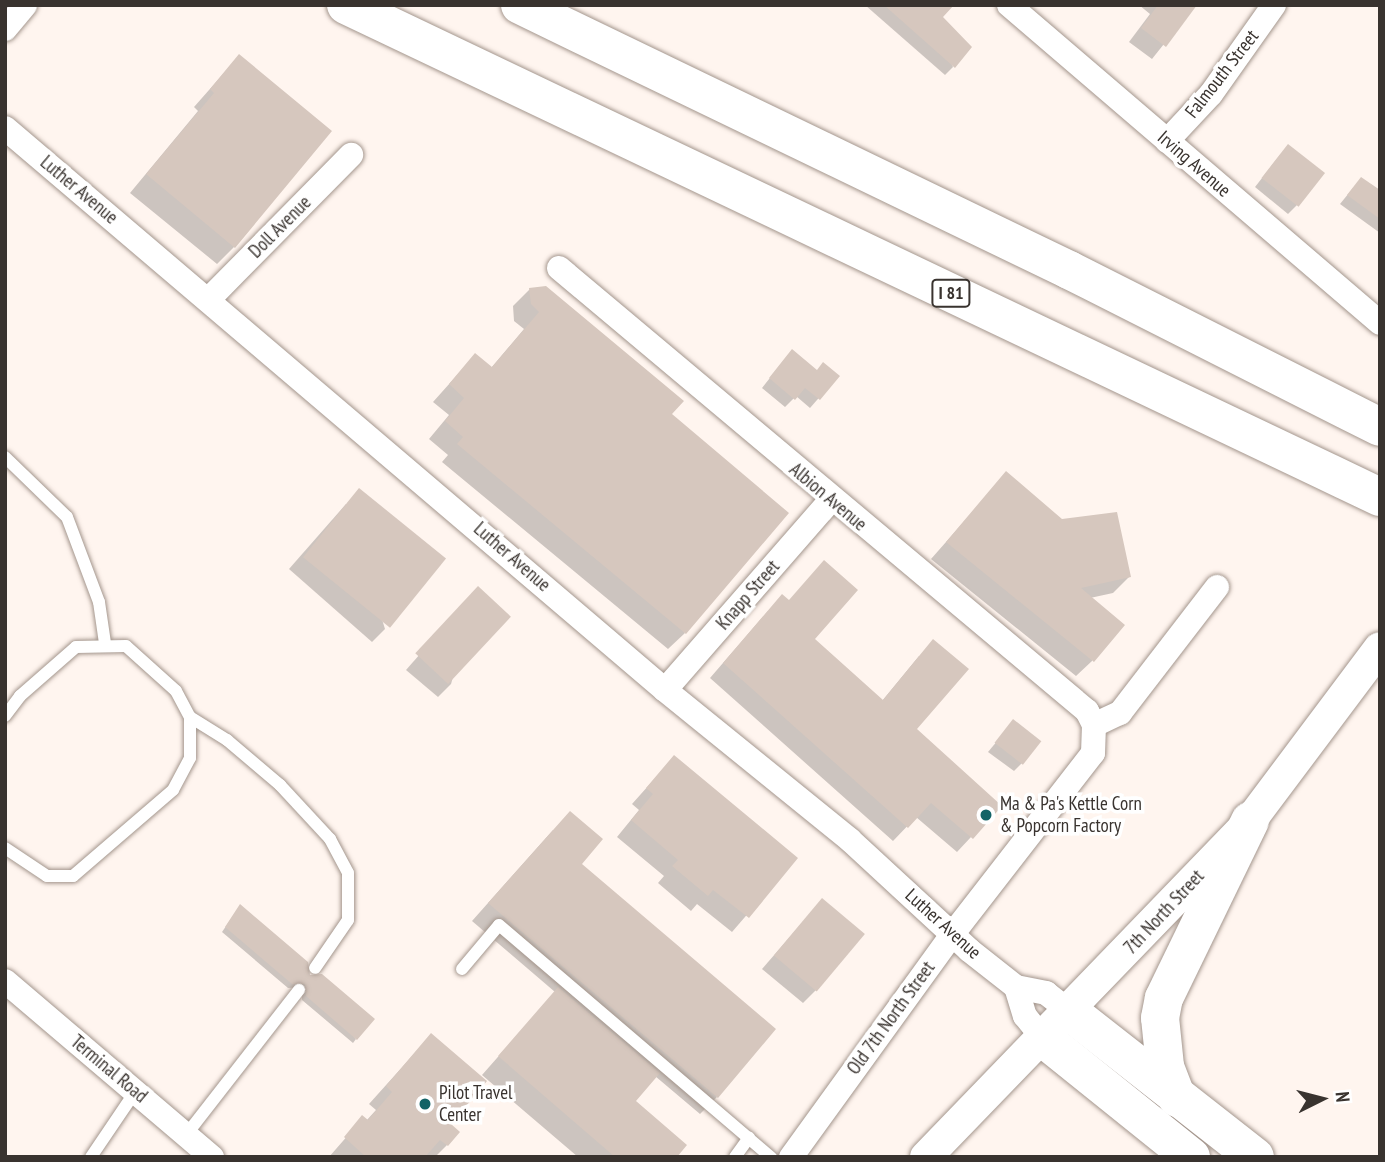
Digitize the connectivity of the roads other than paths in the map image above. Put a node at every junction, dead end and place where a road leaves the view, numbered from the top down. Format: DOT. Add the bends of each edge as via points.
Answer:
graph roads {
  1 [pos="24,5"];
  2 [pos="346,5"];
  3 [pos="520,5"];
  4 [pos="1009,5"];
  5 [pos="1273,5"];
  6 [pos="5,29"];
  7 [pos="5,128"];
  8 [pos="1167,141"];
  9 [pos="351,155"];
  10 [pos="928,202"];
  11 [pos="559,268"];
  12 [pos="208,300"];
  13 [pos="1380,323"];
  14 [pos="1380,397"];
  15 [pos="1380,427"];
  16 [pos="5,457"];
  17 [pos="1380,499"];
  18 [pos="831,500"];
  19 [pos="1217,587"];
  20 [pos="105,643"];
  21 [pos="1380,648"];
  22 [pos="665,690"];
  23 [pos="5,716"];
  24 [pos="190,718"];
  25 [pos="1094,725"];
  26 [pos="1250,821"];
  27 [pos="5,848"];
  28 [pos="954,932"];
  29 [pos="315,968"];
  30 [pos="462,968"];
  31 [pos="5,981"];
  32 [pos="1016,987"];
  33 [pos="299,990"];
  34 [pos="1070,1012"];
  35 [pos="1043,1038"];
  36 [pos="135,1092"];
  37 [pos="1177,1098"];
  38 [pos="186,1135"];
  39 [pos="749,1138"];
  40 [pos="91,1157"];
  41 [pos="212,1157"];
  42 [pos="735,1157"];
  43 [pos="771,1157"];
  44 [pos="791,1157"];
  45 [pos="926,1157"];
  46 [pos="1191,1157"];
  47 [pos="1255,1157"];
  1 -- 6 [label="street"];
  2 -- 17 [label="highway, I 81"];
  3 -- 10 [label="highway"];
  4 -- 8 [label="street, Irving Avenue"];
  5 -- 8 [label="street, Falmouth Street" via="1211,94"];
  7 -- 12 [label="street, Luther Avenue"];
  8 -- 13 [label="street, Irving Avenue"];
  9 -- 12 [label="street, Doll Avenue"];
  10 -- 14 [label="highway"];
  10 -- 15 [label="highway"];
  11 -- 18 [label="street, Albion Avenue"];
  12 -- 22 [label="street, Luther Avenue"];
  16 -- 20 [label="lane" via="68,517 99,602"];
  18 -- 22 [label="street, Knapp Street"];
  18 -- 25 [label="street, Albion Avenue" via="1087,711"];
  19 -- 25 [label="street" via="1120,713"];
  20 -- 23 [label="lane" via="76,647 20,696"];
  20 -- 24 [label="lane" via="126,646 176,691"];
  21 -- 26 [label="street, 7th North Street"];
  22 -- 28 [label="street, Luther Avenue"];
  24 -- 27 [label="lane" via="190,758 173,790 73,876 47,876"];
  24 -- 29 [label="lane" via="227,740 280,785 330,839 348,873 348,920"];
  25 -- 28 [label="street, Old 7th North Street" via="1093,753"];
  26 -- 34 [label="street, 7th North Street"];
  26 -- 37 [label="highway" via="1164,998 1160,1018 1165,1066"];
  28 -- 32 [label="street, Luther Avenue"];
  28 -- 44 [label="street, Old 7th North Street"];
  30 -- 39 [label="lane" via="499,925"];
  31 -- 36 [label="street, Terminal Road"];
  32 -- 34 [label="street, Luther Avenue" via="1046,992"];
  32 -- 35 [label="street, Luther Avenue" via="1025,1016"];
  33 -- 38 [label="lane"];
  34 -- 35 [label="street, 7th North Street"];
  34 -- 37 [label="highway"];
  35 -- 45 [label="street, 7th North Street"];
  35 -- 46 [label="highway"];
  36 -- 38 [label="street, Terminal Road"];
  36 -- 40 [label="lane"];
  37 -- 47 [label="highway"];
  38 -- 41 [label="street, Terminal Road"];
  39 -- 42 [label="lane"];
  39 -- 43 [label="lane"];
}
